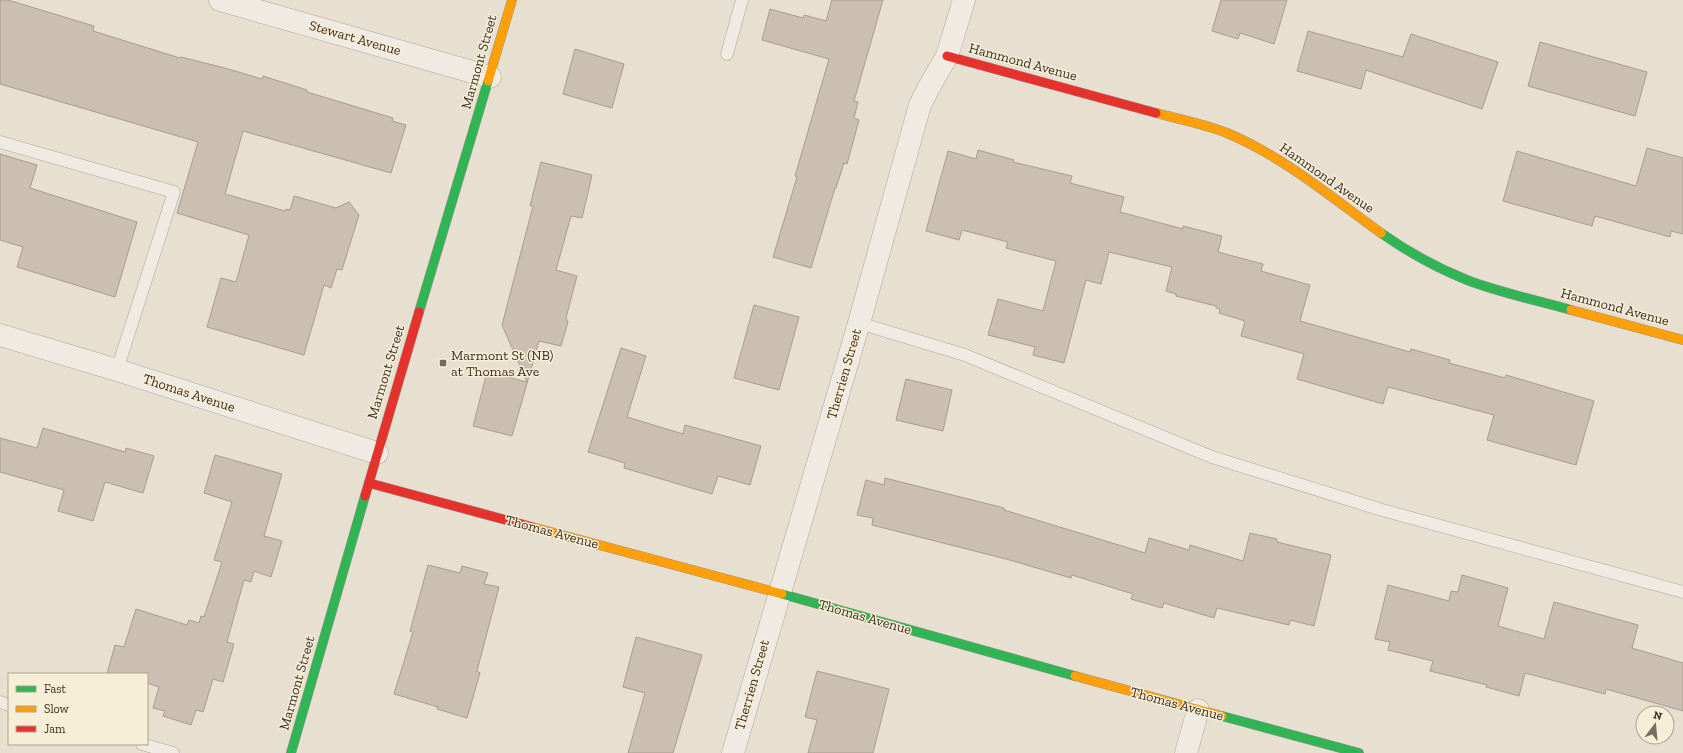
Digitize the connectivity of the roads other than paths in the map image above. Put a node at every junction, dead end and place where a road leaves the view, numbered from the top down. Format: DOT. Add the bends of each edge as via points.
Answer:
graph roads {
  1 [pos="220,0"];
  2 [pos="512,0"];
  3 [pos="742,0"];
  4 [pos="964,0"];
  5 [pos="727,54"];
  6 [pos="947,56"];
  7 [pos="490,77"];
  8 [pos="0,142"];
  9 [pos="859,323"];
  10 [pos="0,335"];
  11 [pos="1683,340"];
  12 [pos="117,370"];
  13 [pos="377,453"];
  14 [pos="369,483"];
  15 [pos="1683,592"];
  16 [pos="779,593"];
  17 [pos="1198,710"];
  18 [pos="145,745"];
  19 [pos="173,753"];
  20 [pos="291,753"];
  21 [pos="732,753"];
  22 [pos="1186,753"];
  23 [pos="1359,753"];
  1 -- 7 [label="street, Stewart Avenue"];
  2 -- 7 [label="street, Marmont Street"];
  3 -- 5 [label="lane"];
  4 -- 6 [label="street, Therrien Street"];
  6 -- 9 [label="street, Therrien Street" via="920,105"];
  6 -- 11 [label="street, Hammond Avenue" via="1230,134 1285,163 1390,239 1430,264 1470,282"];
  7 -- 13 [label="street, Marmont Street"];
  8 -- 12 [label="lane" via="174,192"];
  9 -- 15 [label="lane" via="966,355 1212,457 1382,510"];
  9 -- 16 [label="street, Therrien Street"];
  10 -- 12 [label="street, Thomas Avenue"];
  12 -- 13 [label="street, Thomas Avenue"];
  13 -- 14 [label="street, Marmont Street"];
  14 -- 16 [label="street, Thomas Avenue"];
  14 -- 20 [label="street, Marmont Street"];
  16 -- 17 [label="street, Thomas Avenue"];
  16 -- 21 [label="street, Therrien Street"];
  17 -- 22 [label="street"];
  17 -- 23 [label="street, Thomas Avenue"];
  18 -- 19 [label="lane"];
}
